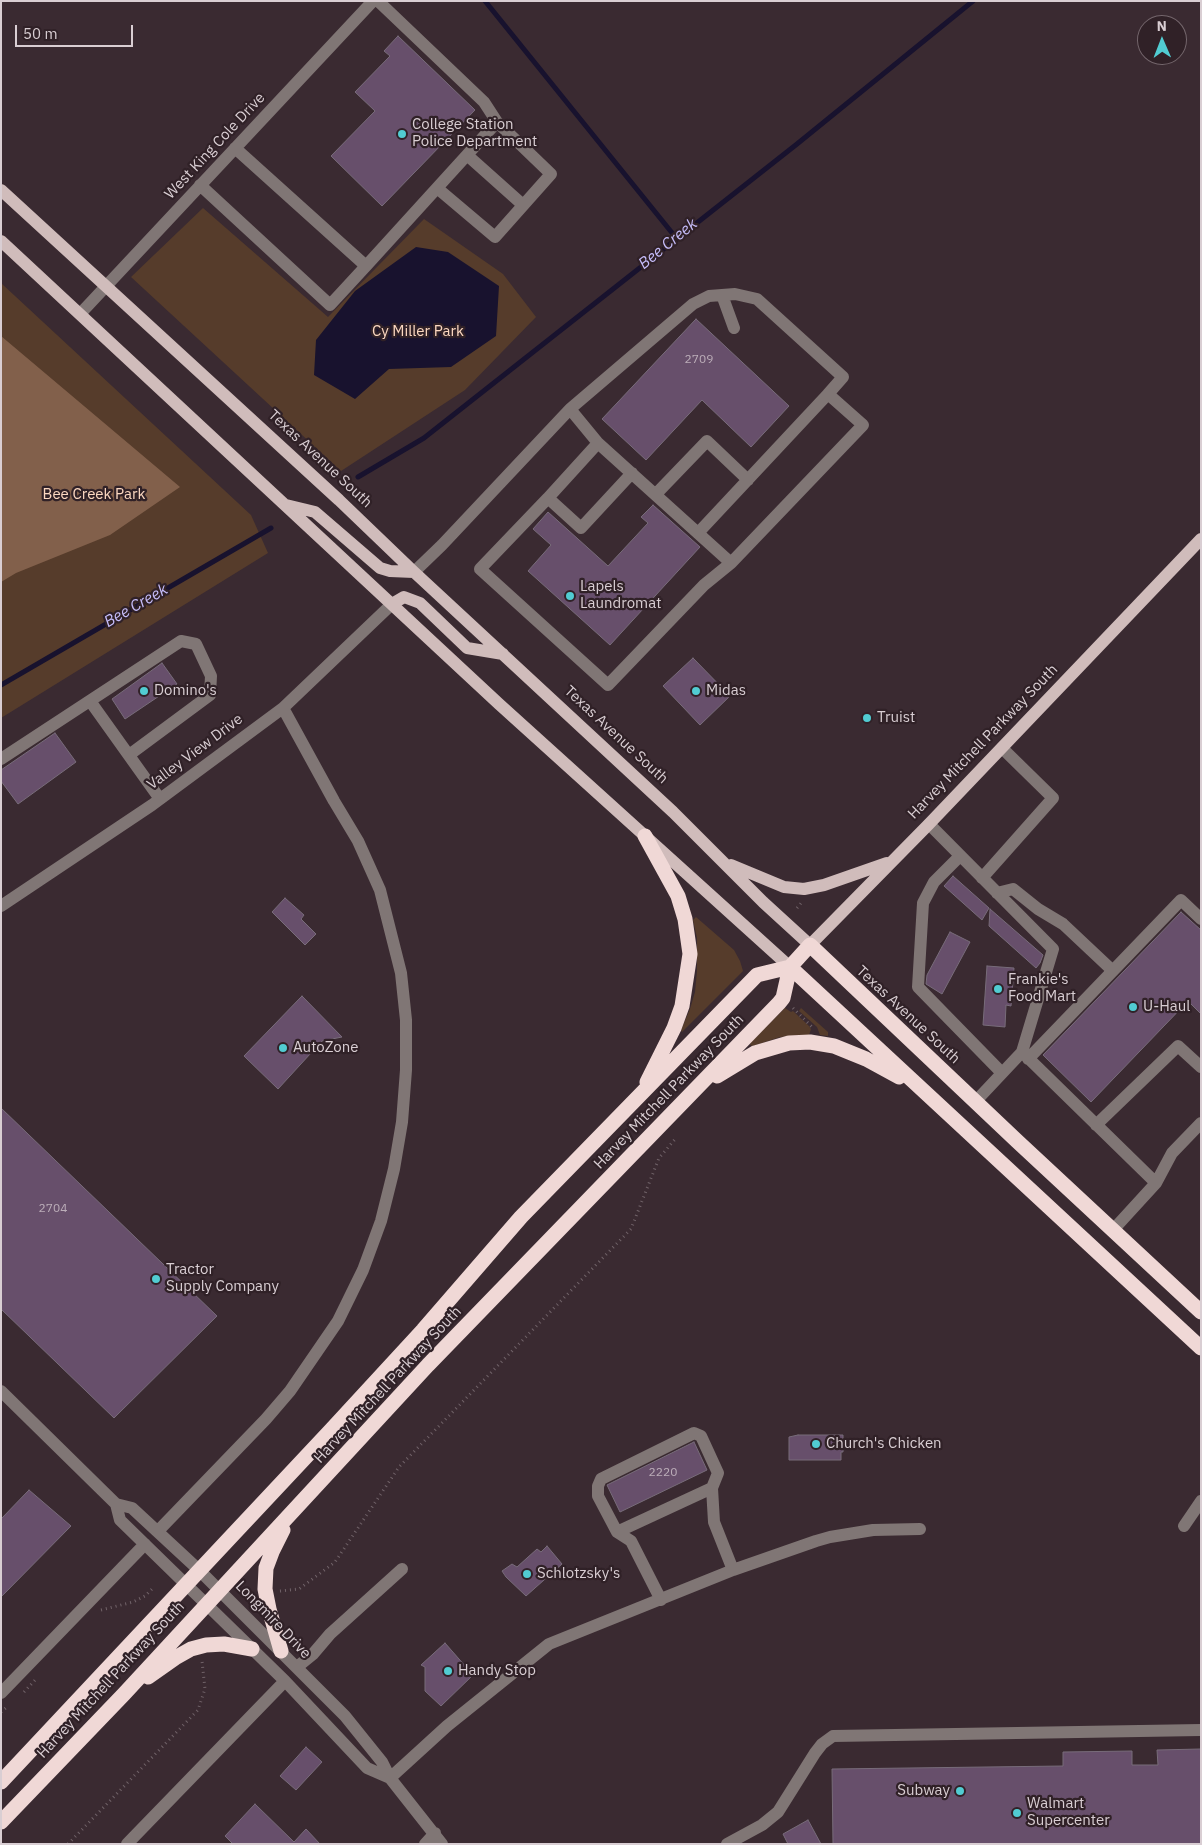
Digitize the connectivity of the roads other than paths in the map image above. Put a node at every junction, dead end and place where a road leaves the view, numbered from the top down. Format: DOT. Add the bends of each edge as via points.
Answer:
graph roads {
  1 [pos="373,1"];
  2 [pos="378,1"];
  3 [pos="497,122"];
  4 [pos="235,148"];
  5 [pos="467,155"];
  6 [pos="200,185"];
  7 [pos="437,188"];
  8 [pos="1,190"];
  9 [pos="523,205"];
  10 [pos="1,241"];
  11 [pos="366,266"];
  12 [pos="106,286"];
  13 [pos="722,295"];
  14 [pos="80,314"];
  15 [pos="734,328"];
  16 [pos="828,394"];
  17 [pos="570,409"];
  18 [pos="598,443"];
  19 [pos="632,473"];
  20 [pos="748,480"];
  21 [pos="656,494"];
  22 [pos="548,498"];
  23 [pos="286,506"];
  24 [pos="698,533"];
  25 [pos="1201,539"];
  26 [pos="731,563"];
  27 [pos="414,572"];
  28 [pos="392,604"];
  29 [pos="503,654"];
  30 [pos="90,701"];
  31 [pos="283,708"];
  32 [pos="1002,748"];
  33 [pos="129,755"];
  34 [pos="1,759"];
  35 [pos="160,799"];
  36 [pos="929,824"];
  37 [pos="645,836"];
  38 [pos="960,856"];
  39 [pos="892,861"];
  40 [pos="723,862"];
  41 [pos="982,878"];
  42 [pos="997,893"];
  43 [pos="1,906"];
  44 [pos="1201,918"];
  45 [pos="810,945"];
  46 [pos="790,967"];
  47 [pos="1112,971"];
  48 [pos="1025,1056"];
  49 [pos="1201,1066"];
  50 [pos="1002,1073"];
  51 [pos="918,1086"];
  52 [pos="697,1089"];
  53 [pos="642,1093"];
  54 [pos="975,1102"];
  55 [pos="1201,1123"];
  56 [pos="1096,1124"];
  57 [pos="1156,1183"];
  58 [pos="1112,1230"];
  59 [pos="1201,1312"];
  60 [pos="1201,1348"];
  61 [pos="1,1391"];
  62 [pos="712,1488"];
  63 [pos="1201,1501"];
  64 [pos="116,1504"];
  65 [pos="292,1514"];
  66 [pos="1184,1526"];
  67 [pos="920,1529"];
  68 [pos="158,1531"];
  69 [pos="617,1532"];
  70 [pos="145,1544"];
  71 [pos="402,1569"];
  72 [pos="200,1570"];
  73 [pos="733,1570"];
  74 [pos="187,1586"];
  75 [pos="220,1589"];
  76 [pos="661,1600"];
  77 [pos="206,1604"];
  78 [pos="252,1649"];
  79 [pos="281,1650"];
  80 [pos="297,1667"];
  81 [pos="284,1681"];
  82 [pos="1,1693"];
  83 [pos="124,1694"];
  84 [pos="1201,1730"];
  85 [pos="390,1778"];
  86 [pos="1,1782"];
  87 [pos="1,1822"];
  88 [pos="438,1839"];
  89 [pos="127,1844"];
  90 [pos="425,1844"];
  91 [pos="727,1844"];
  1 -- 4 [label="street, West King Cole Drive"];
  2 -- 3 [label="street" via="484,102"];
  3 -- 5 [label="street"];
  3 -- 9 [label="street" via="551,174"];
  4 -- 6 [label="street, West King Cole Drive"];
  4 -- 11 [label="street"];
  5 -- 7 [label="street"];
  5 -- 9 [label="street"];
  6 -- 11 [label="street" via="330,305"];
  6 -- 12 [label="street, West King Cole Drive"];
  7 -- 9 [label="street" via="495,237"];
  7 -- 11 [label="street"];
  8 -- 12 [label="main road, Texas Avenue South"];
  10 -- 14 [label="main road"];
  12 -- 14 [label="street, West King Cole Drive"];
  12 -- 27 [label="main road, Texas Avenue South"];
  13 -- 15 [label="street"];
  13 -- 16 [label="street" via="757,299 843,377"];
  13 -- 17 [label="street" via="709,296 693,304"];
  14 -- 23 [label="main road"];
  16 -- 20 [label="street"];
  16 -- 26 [label="street" via="863,424"];
  17 -- 18 [label="street"];
  17 -- 27 [label="street"];
  18 -- 19 [label="street"];
  18 -- 22 [label="street"];
  19 -- 21 [label="street"];
  19 -- 22 [label="street" via="581,528"];
  20 -- 21 [label="street" via="707,441"];
  20 -- 24 [label="street"];
  21 -- 24 [label="street"];
  22 -- 26 [label="street" via="480,569 608,685 704,585"];
  23 -- 27 [label="main road" via="316,512 380,568"];
  23 -- 28 [label="main road"];
  24 -- 26 [label="street"];
  25 -- 32 [label="main road, Harvey Mitchell Parkway South"];
  27 -- 29 [label="main road, Texas Avenue South"];
  28 -- 29 [label="main road" via="404,597 420,603 467,648"];
  28 -- 31 [label="street, Valley View Drive"];
  28 -- 37 [label="main road"];
  29 -- 40 [label="main road, Texas Avenue South"];
  30 -- 33 [label="street"];
  30 -- 33 [label="street" via="182,641 196,644 211,676 210,695"];
  30 -- 34 [label="street"];
  31 -- 35 [label="street, Valley View Drive"];
  31 -- 68 [label="street" via="358,842 380,890 401,973 406,1020 402,1122 381,1221 363,1270 338,1321 266,1420"];
  32 -- 36 [label="main road, Harvey Mitchell Parkway South"];
  32 -- 41 [label="street" via="1053,798"];
  33 -- 35 [label="street"];
  35 -- 43 [label="street, Valley View Drive"];
  36 -- 38 [label="street"];
  36 -- 39 [label="main road, Harvey Mitchell Parkway South"];
  37 -- 46 [label="main road"];
  37 -- 53 [label="highway" via="678,896 690,954 682,1006"];
  38 -- 41 [label="street"];
  38 -- 50 [label="street" via="934,882 923,903 918,987"];
  39 -- 40 [label="main road" via="804,889 784,887"];
  39 -- 45 [label="main road, Harvey Mitchell Parkway South"];
  40 -- 45 [label="main road, Texas Avenue South"];
  41 -- 42 [label="street"];
  42 -- 47 [label="street" via="1013,889 1063,924"];
  42 -- 48 [label="street" via="1053,950"];
  44 -- 47 [label="street" via="1181,900"];
  45 -- 46 [label="highway, Harvey Mitchell Parkway South"];
  45 -- 54 [label="highway, Texas Avenue South"];
  46 -- 51 [label="highway"];
  46 -- 52 [label="highway, Harvey Mitchell Parkway South" via="783,998"];
  46 -- 53 [label="highway, Harvey Mitchell Parkway South" via="756,975"];
  47 -- 48 [label="street"];
  48 -- 50 [label="street"];
  48 -- 56 [label="street"];
  49 -- 56 [label="street" via="1178,1046"];
  50 -- 54 [label="street"];
  51 -- 52 [label="highway" via="834,1046 810,1042 788,1043 755,1053"];
  51 -- 60 [label="highway"];
  52 -- 65 [label="highway, Harvey Mitchell Parkway South" via="428,1365"];
  53 -- 72 [label="highway, Harvey Mitchell Parkway South" via="521,1218 423,1330"];
  54 -- 58 [label="highway, Texas Avenue South"];
  55 -- 57 [label="street" via="1172,1153"];
  56 -- 57 [label="street"];
  57 -- 58 [label="street"];
  58 -- 59 [label="highway, Texas Avenue South"];
  61 -- 64 [label="street, Longmire Drive"];
  62 -- 69 [label="street"];
  62 -- 69 [label="street" via="718,1472 701,1436 694,1433 601,1478 598,1496"];
  62 -- 73 [label="street" via="714,1522"];
  63 -- 66 [label="street"];
  64 -- 68 [label="street, Longmire Drive" via="132,1508"];
  64 -- 70 [label="street, Longmire Drive" via="120,1520"];
  65 -- 75 [label="highway, Harvey Mitchell Parkway South"];
  65 -- 79 [label="highway" via="266,1568 268,1609"];
  67 -- 73 [label="street" via="873,1530 830,1537"];
  68 -- 72 [label="street, Longmire Drive"];
  69 -- 76 [label="street" via="631,1541"];
  70 -- 74 [label="street, Longmire Drive"];
  70 -- 82 [label="street"];
  71 -- 80 [label="street"];
  72 -- 74 [label="highway, Harvey Mitchell Parkway South"];
  72 -- 75 [label="street, Longmire Drive"];
  73 -- 76 [label="street"];
  74 -- 77 [label="street, Longmire Drive"];
  74 -- 86 [label="highway, Harvey Mitchell Parkway South"];
  75 -- 77 [label="highway, Harvey Mitchell Parkway South"];
  75 -- 79 [label="street, Longmire Drive"];
  76 -- 85 [label="street" via="549,1644 447,1726"];
  77 -- 78 [label="street, Longmire Drive"];
  77 -- 83 [label="highway, Harvey Mitchell Parkway South"];
  78 -- 81 [label="street, Longmire Drive"];
  78 -- 83 [label="highway" via="224,1644 191,1650"];
  79 -- 80 [label="street, Longmire Drive"];
  80 -- 85 [label="street, Longmire Drive" via="345,1716 382,1762"];
  81 -- 85 [label="street, Longmire Drive" via="367,1768"];
  81 -- 89 [label="street"];
  83 -- 87 [label="highway, Harvey Mitchell Parkway South"];
  84 -- 91 [label="street" via="833,1736 815,1753 778,1812 762,1825"];
  85 -- 88 [label="street, Longmire Drive"];
  88 -- 90 [label="street"];
}
